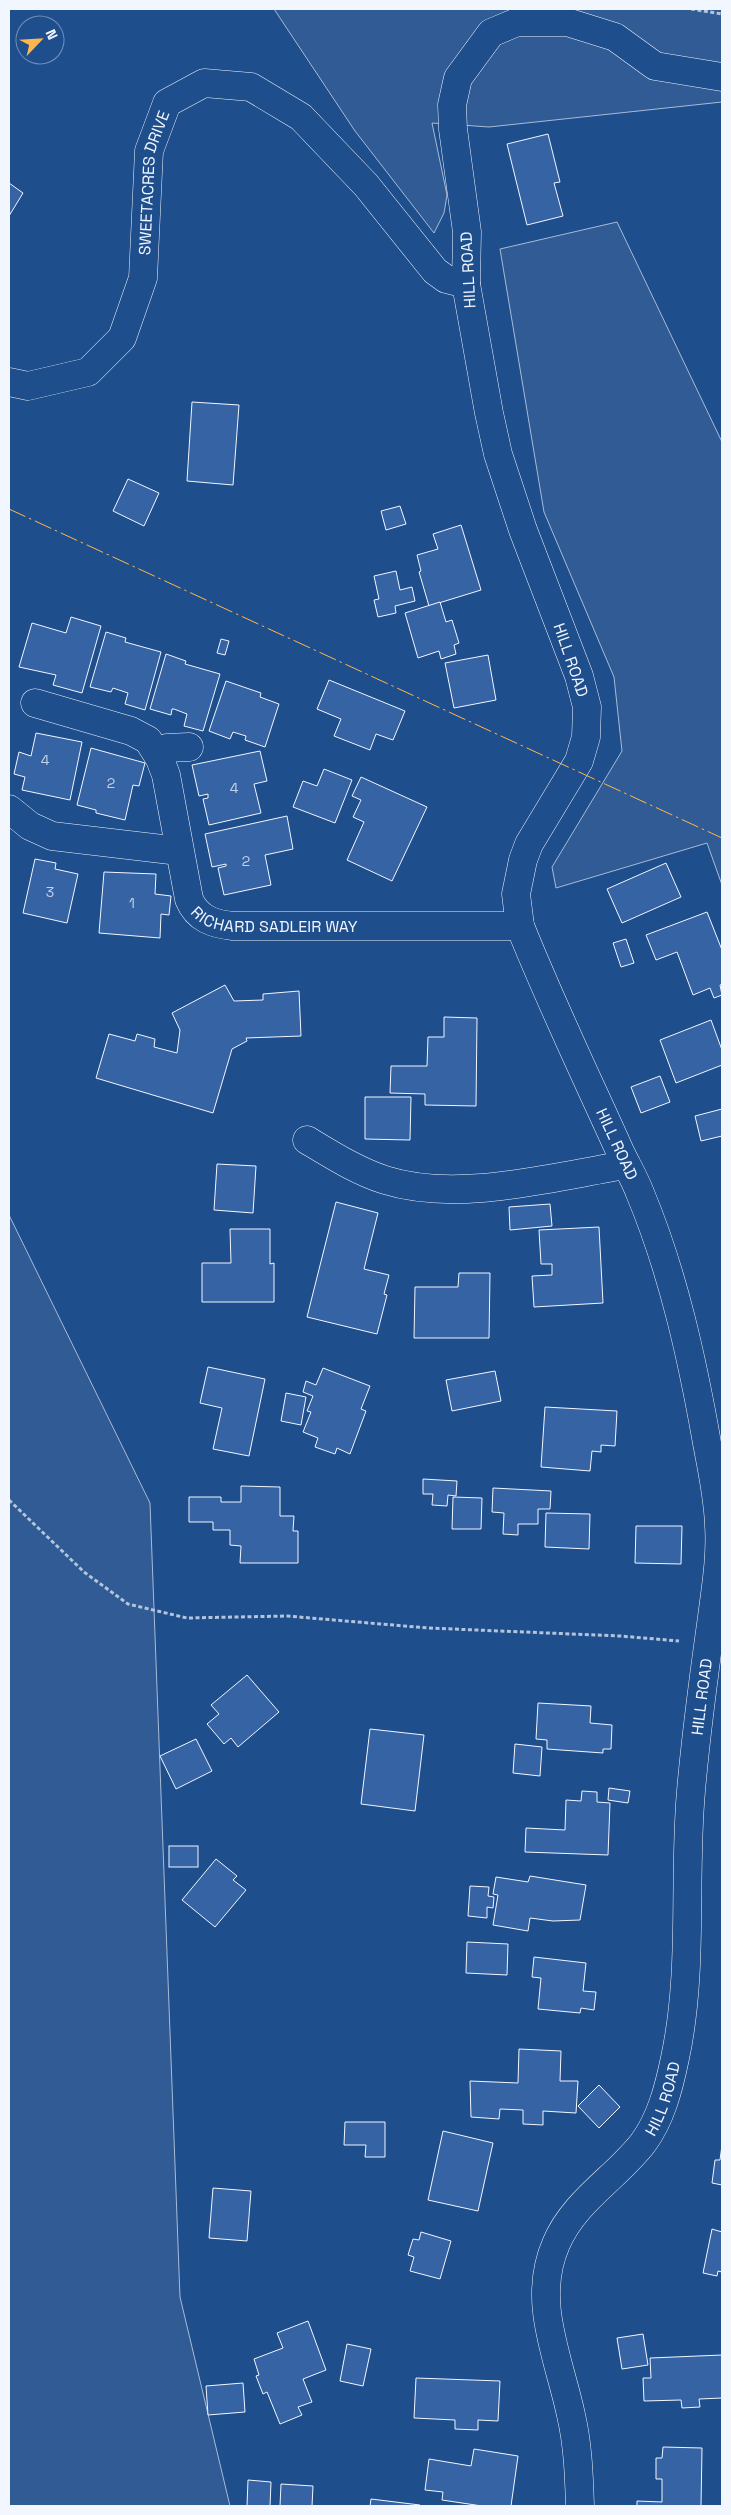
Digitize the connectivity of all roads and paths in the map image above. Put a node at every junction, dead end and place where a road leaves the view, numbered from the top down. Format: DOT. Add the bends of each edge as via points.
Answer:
graph roads {
  1 [pos="691,9"];
  2 [pos="722,14"];
  3 [pos="722,78"];
  4 [pos="466,284"];
  5 [pos="9,382"];
  6 [pos="35,703"];
  7 [pos="189,746"];
  8 [pos="157,752"];
  9 [pos="9,809"];
  10 [pos="179,851"];
  11 [pos="520,926"];
  12 [pos="307,1140"];
  13 [pos="626,1165"];
  14 [pos="9,1500"];
  15 [pos="709,1643"];
  16 [pos="580,2506"];
  1 -- 2 [label="path"];
  3 -- 4 [label="street, HILL ROAD" via="655,66 615,37 567,22 517,22 490,33 458,78 452,105 467,232"];
  4 -- 5 [label="street, SWEETACRES DRIVE" via="446,279 435,271 366,185 301,117 251,87 204,83 167,103 149,151 142,278 122,338 88,372 28,386"];
  4 -- 11 [label="street, HILL ROAD" via="498,454 538,572 579,676 587,708 586,737 579,761 523,860 516,894"];
  6 -- 8 [label="street, RICHARD SADLEIR WAY" via="131,730 142,735"];
  7 -- 8 [label="street"];
  8 -- 10 [label="street, RICHARD SADLEIR WAY" via="166,775"];
  9 -- 10 [label="street" via="30,826 52,836"];
  10 -- 11 [label="street, RICHARD SADLEIR WAY" via="192,906 202,917 224,925"];
  11 -- 13 [label="street, HILL ROAD"];
  12 -- 13 [label="street" via="384,1180 439,1190 473,1189"];
  13 -- 15 [label="street, HILL ROAD" via="640,1191 669,1276 700,1400 716,1485 720,1528 719,1573"];
  14 -- 15 [label="path" via="84,1572 128,1604 187,1618 287,1616 428,1628"];
  15 -- 16 [label="street, HILL ROAD" via="691,1791 686,1970 675,2060 654,2125 642,2144 565,2225 549,2265 547,2323 571,2416"];
}
